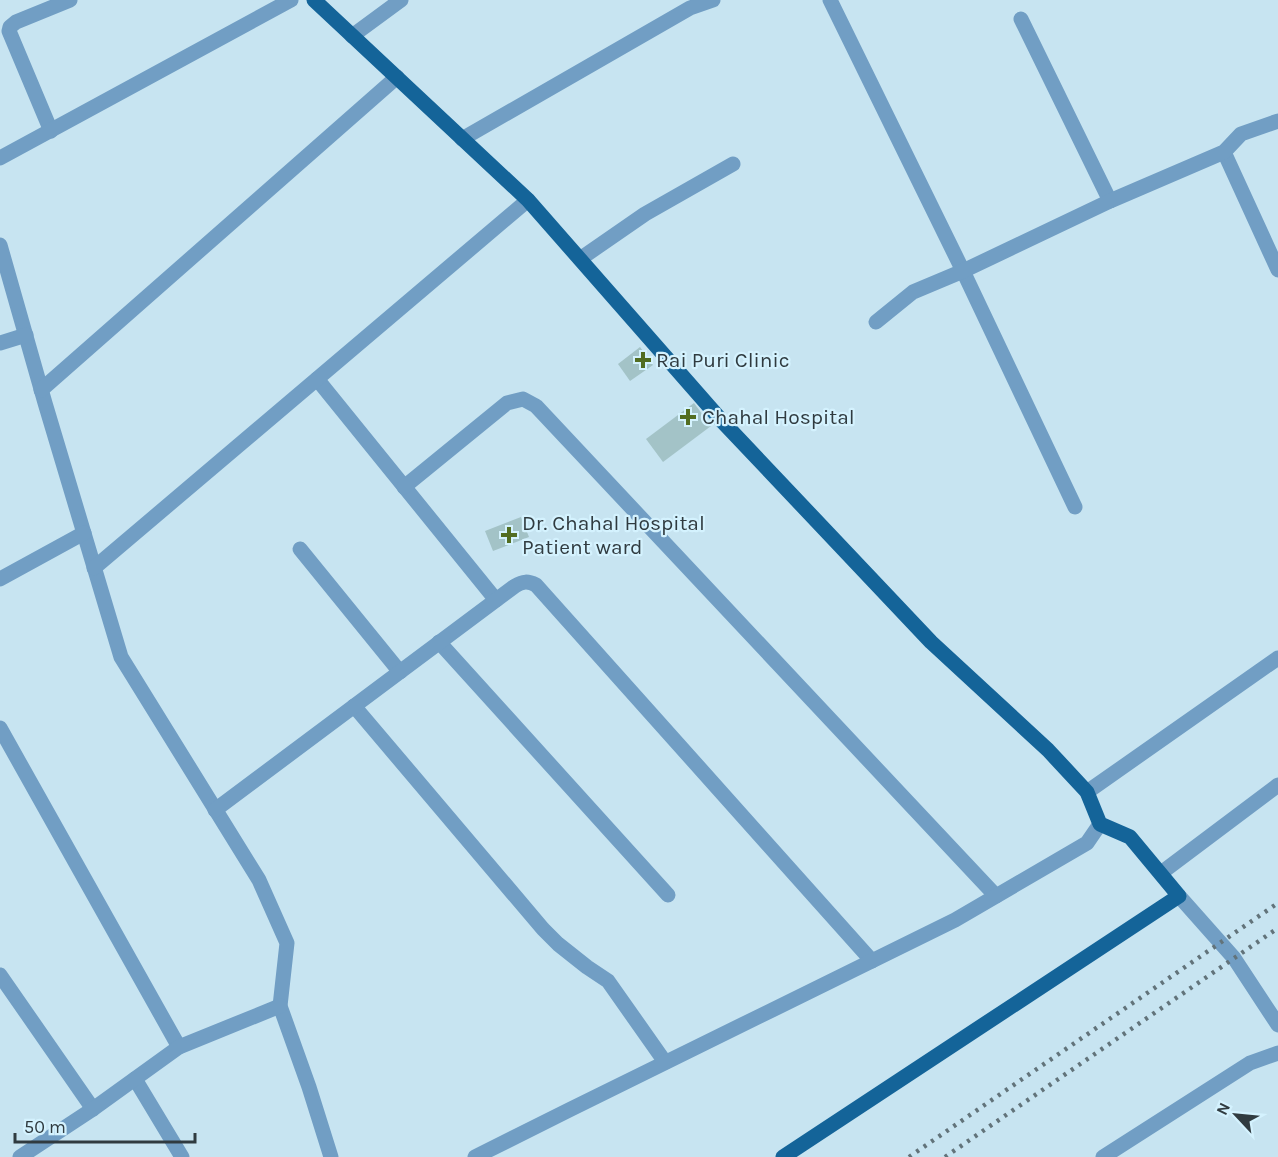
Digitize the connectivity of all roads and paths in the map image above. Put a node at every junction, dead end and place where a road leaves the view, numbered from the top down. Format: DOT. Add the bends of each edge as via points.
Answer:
graph roads {
  1 [pos="70,0"];
  2 [pos="291,0"];
  3 [pos="314,0"];
  4 [pos="401,0"];
  5 [pos="713,0"];
  6 [pos="830,0"];
  7 [pos="1021,19"];
  8 [pos="352,36"];
  9 [pos="397,77"];
  10 [pos="1278,121"];
  11 [pos="51,131"];
  12 [pos="462,139"];
  13 [pos="1224,152"];
  14 [pos="0,158"];
  15 [pos="733,164"];
  16 [pos="528,200"];
  17 [pos="1110,201"];
  18 [pos="0,245"];
  19 [pos="580,259"];
  20 [pos="1278,270"];
  21 [pos="963,271"];
  22 [pos="876,322"];
  23 [pos="26,335"];
  24 [pos="0,343"];
  25 [pos="316,379"];
  26 [pos="41,390"];
  27 [pos="404,487"];
  28 [pos="1075,507"];
  29 [pos="84,533"];
  30 [pos="300,549"];
  31 [pos="94,568"];
  32 [pos="0,579"];
  33 [pos="496,600"];
  34 [pos="439,642"];
  35 [pos="1278,658"];
  36 [pos="400,672"];
  37 [pos="354,706"];
  38 [pos="0,728"];
  39 [pos="1278,785"];
  40 [pos="1087,792"];
  41 [pos="215,810"];
  42 [pos="1100,824"];
  43 [pos="1161,873"];
  44 [pos="668,895"];
  45 [pos="996,896"];
  46 [pos="1179,896"];
  47 [pos="872,961"];
  48 [pos="0,975"];
  49 [pos="280,1006"];
  50 [pos="1278,1025"];
  51 [pos="179,1047"];
  52 [pos="1278,1053"];
  53 [pos="665,1062"];
  54 [pos="135,1079"];
  55 [pos="93,1109"];
  56 [pos="20,1157"];
  57 [pos="182,1157"];
  58 [pos="331,1157"];
  59 [pos="475,1157"];
  60 [pos="783,1157"];
  61 [pos="1103,1157"];
  1 -- 11 [label="street" via="16,22 9,31"];
  2 -- 11 [label="street"];
  3 -- 8 [label="main road"];
  4 -- 8 [label="street"];
  5 -- 12 [label="street" via="690,8"];
  6 -- 21 [label="street"];
  7 -- 17 [label="street"];
  8 -- 9 [label="main road"];
  9 -- 12 [label="main road"];
  9 -- 26 [label="street"];
  10 -- 13 [label="street" via="1241,134"];
  11 -- 14 [label="street"];
  12 -- 16 [label="main road"];
  13 -- 17 [label="street"];
  13 -- 20 [label="street"];
  15 -- 19 [label="street" via="645,214"];
  16 -- 19 [label="main road"];
  16 -- 25 [label="street"];
  17 -- 21 [label="street"];
  18 -- 23 [label="street"];
  19 -- 40 [label="main road" via="721,420 931,642 1048,750"];
  21 -- 22 [label="street" via="913,292"];
  21 -- 28 [label="street"];
  23 -- 24 [label="street"];
  23 -- 26 [label="street"];
  25 -- 27 [label="street"];
  25 -- 31 [label="street"];
  26 -- 29 [label="street"];
  27 -- 33 [label="street"];
  27 -- 45 [label="street" via="507,403 523,399 536,406"];
  29 -- 31 [label="street"];
  29 -- 32 [label="street"];
  30 -- 36 [label="street"];
  31 -- 41 [label="street" via="121,657"];
  33 -- 34 [label="street"];
  33 -- 47 [label="street" via="520,582 536,585"];
  34 -- 36 [label="street"];
  34 -- 44 [label="street"];
  35 -- 40 [label="street"];
  36 -- 37 [label="street"];
  37 -- 41 [label="street"];
  37 -- 53 [label="street" via="543,929 608,981"];
  38 -- 51 [label="street"];
  39 -- 43 [label="street"];
  40 -- 42 [label="main road"];
  41 -- 49 [label="street" via="259,880 287,943"];
  42 -- 43 [label="main road" via="1130,837"];
  42 -- 45 [label="street" via="1087,843"];
  43 -- 46 [label="main road"];
  45 -- 47 [label="street"];
  46 -- 50 [label="street" via="1234,958"];
  46 -- 60 [label="main road"];
  47 -- 53 [label="street"];
  48 -- 55 [label="street"];
  49 -- 51 [label="street"];
  49 -- 58 [label="street"];
  51 -- 54 [label="street"];
  52 -- 61 [label="street" via="1250,1063"];
  53 -- 59 [label="street"];
  54 -- 55 [label="street"];
  54 -- 57 [label="street"];
  55 -- 56 [label="street"];
}
